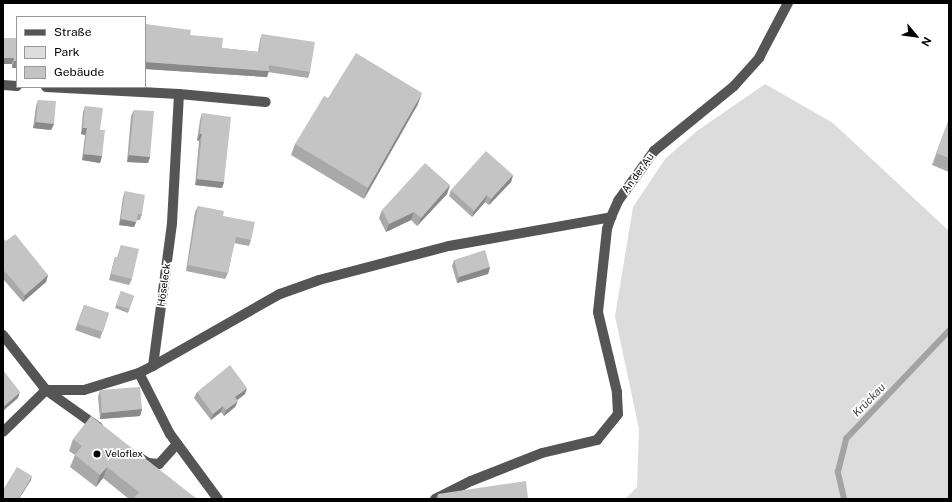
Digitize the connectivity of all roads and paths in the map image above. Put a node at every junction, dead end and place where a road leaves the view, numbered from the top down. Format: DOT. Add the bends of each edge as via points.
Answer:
graph roads {
  1 [pos="788,3"];
  2 [pos="3,85"];
  3 [pos="16,86"];
  4 [pos="65,88"];
  5 [pos="179,94"];
  6 [pos="266,102"];
  7 [pos="611,217"];
  8 [pos="3,335"];
  9 [pos="152,366"];
  10 [pos="139,374"];
  11 [pos="46,390"];
  12 [pos="3,432"];
  13 [pos="110,436"];
  14 [pos="177,444"];
  15 [pos="129,450"];
  16 [pos="218,499"];
  17 [pos="435,499"];
  1 -- 7 [label="street, An der Au" via="759,58 734,86 654,151 618,201"];
  2 -- 3 [label="street"];
  4 -- 5 [label="street"];
  5 -- 6 [label="street"];
  5 -- 9 [label="street, Höseleck" via="172,223"];
  7 -- 9 [label="street" via="449,246 319,280 280,294"];
  7 -- 17 [label="street, An der Au" via="607,229 598,312 617,392 618,414 597,440 542,453 471,481"];
  8 -- 11 [label="street"];
  9 -- 10 [label="street"];
  10 -- 11 [label="street" via="84,390"];
  10 -- 14 [label="street"];
  11 -- 12 [label="street"];
  11 -- 13 [label="street"];
  14 -- 15 [label="street" via="159,464 148,463"];
  14 -- 16 [label="street"];
}
